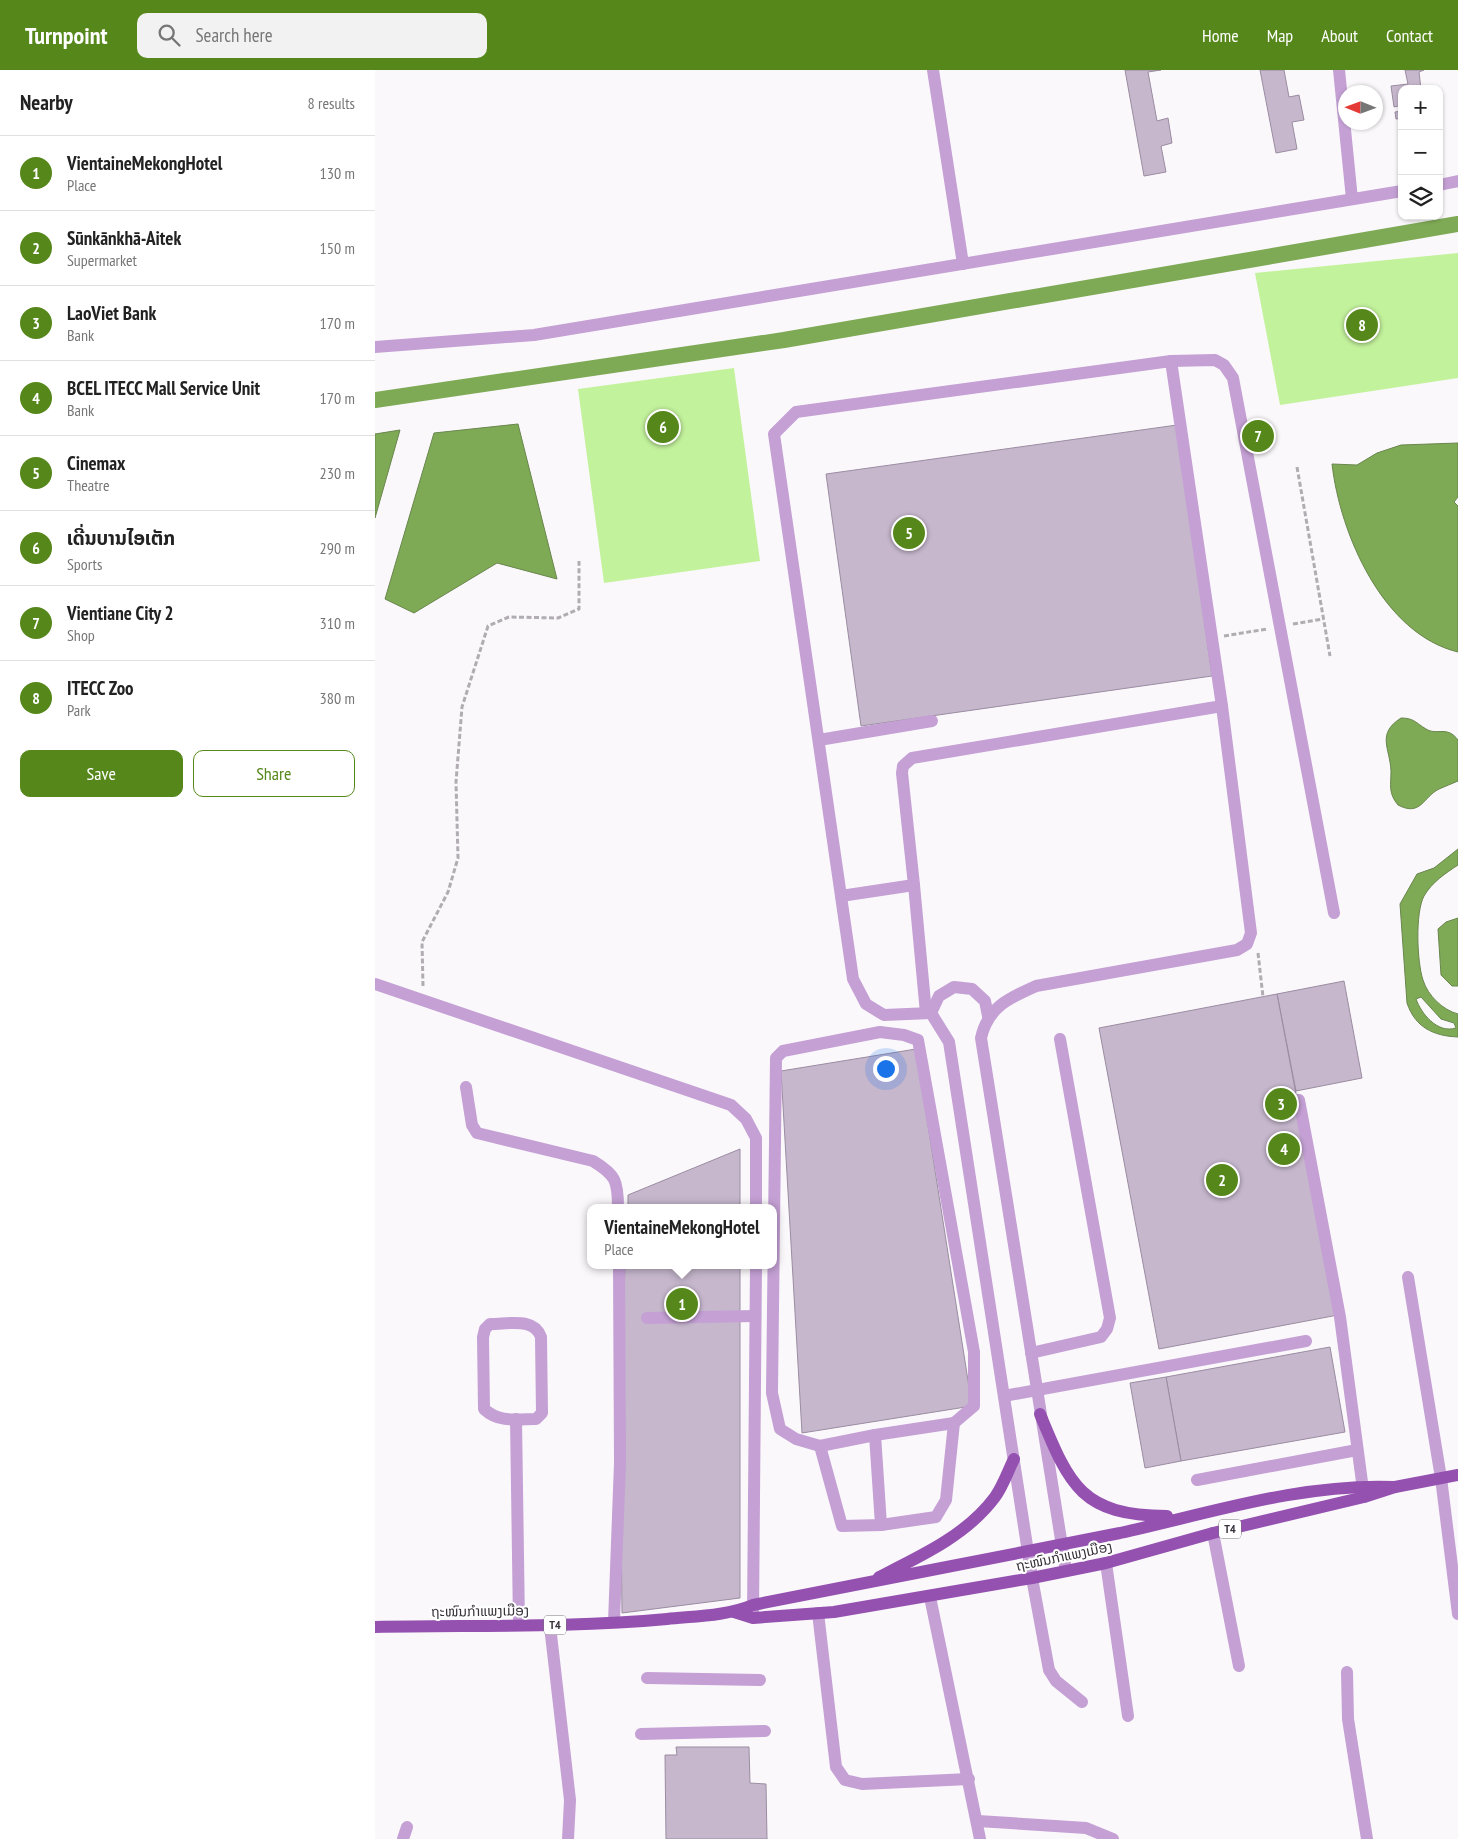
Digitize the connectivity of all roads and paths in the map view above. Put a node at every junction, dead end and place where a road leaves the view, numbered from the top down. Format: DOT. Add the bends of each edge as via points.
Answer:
graph roads {
  1 [pos="933,70"];
  2 [pos="1339,70"];
  3 [pos="1458,181"];
  4 [pos="1443,184"];
  5 [pos="1398,192"];
  6 [pos="1352,199"];
  7 [pos="963,264"];
  8 [pos="375,347"];
  9 [pos="1171,362"];
  10 [pos="1297,467"];
  11 [pos="579,562"];
  12 [pos="1323,619"];
  13 [pos="1285,626"];
  14 [pos="1275,627"];
  15 [pos="1218,638"];
  16 [pos="1330,656"];
  17 [pos="1222,706"];
  18 [pos="932,721"];
  19 [pos="819,740"];
  20 [pos="915,885"];
  21 [pos="841,896"];
  22 [pos="1334,913"];
  23 [pos="1257,948"];
  24 [pos="375,984"];
  25 [pos="1263,997"];
  26 [pos="426,1001"];
  27 [pos="929,1013"];
  28 [pos="885,1015"];
  29 [pos="988,1016"];
  30 [pos="880,1032"];
  31 [pos="1060,1039"];
  32 [pos="466,1087"];
  33 [pos="1299,1100"];
  34 [pos="618,1204"];
  35 [pos="756,1204"];
  36 [pos="775,1204"];
  37 [pos="619,1269"];
  38 [pos="755,1269"];
  39 [pos="774,1269"];
  40 [pos="1408,1277"];
  41 [pos="755,1316"];
  42 [pos="647,1318"];
  43 [pos="1306,1341"];
  44 [pos="997,1351"];
  45 [pos="974,1352"];
  46 [pos="1031,1354"];
  47 [pos="1037,1391"];
  48 [pos="754,1392"];
  49 [pos="773,1393"];
  50 [pos="1005,1396"];
  51 [pos="1041,1414"];
  52 [pos="516,1419"];
  53 [pos="954,1423"];
  54 [pos="875,1435"];
  55 [pos="820,1446"];
  56 [pos="1357,1450"];
  57 [pos="1015,1459"];
  58 [pos="1458,1475"];
  59 [pos="1441,1478"];
  60 [pos="1197,1480"];
  61 [pos="1363,1491"];
  62 [pos="1187,1517"];
  63 [pos="881,1525"];
  64 [pos="1213,1533"];
  65 [pos="1061,1544"];
  66 [pos="1028,1551"];
  67 [pos="1106,1563"];
  68 [pos="1066,1571"];
  69 [pos="1032,1578"];
  70 [pos="866,1583"];
  71 [pos="930,1597"];
  72 [pos="753,1611"];
  73 [pos="818,1613"];
  74 [pos="1458,1614"];
  75 [pos="614,1622"];
  76 [pos="519,1624"];
  77 [pos="550,1626"];
  78 [pos="375,1627"];
  79 [pos="1239,1666"];
  80 [pos="1347,1672"];
  81 [pos="647,1678"];
  82 [pos="760,1680"];
  83 [pos="1082,1702"];
  84 [pos="1128,1716"];
  85 [pos="765,1731"];
  86 [pos="641,1734"];
  87 [pos="969,1779"];
  88 [pos="978,1821"];
  89 [pos="568,1839"];
  90 [pos="980,1839"];
  91 [pos="1113,1839"];
  92 [pos="1367,1839"];
  1 -- 7 [label="street"];
  2 -- 6 [label="street"];
  3 -- 4 [label="street"];
  5 -- 6 [label="street"];
  6 -- 7 [label="street"];
  7 -- 8 [label="street" via="534,335"];
  9 -- 17 [label="street"];
  9 -- 19 [label="street" via="796,412 774,434"];
  9 -- 22 [label="street" via="1215,360 1224,365 1233,378"];
  10 -- 12 [label="path"];
  11 -- 26 [label="path" via="579,609 558,618 509,617 488,626 462,707 456,782 458,858 448,892 422,942 421,973"];
  12 -- 13 [label="path"];
  12 -- 16 [label="path"];
  14 -- 15 [label="path"];
  17 -- 20 [label="street" via="912,758 903,766 902,773"];
  17 -- 29 [label="street" via="1247,889 1251,933 1247,944 1237,950 1036,986 1013,996"];
  18 -- 19 [label="street"];
  19 -- 21 [label="street"];
  20 -- 21 [label="street"];
  20 -- 27 [label="street"];
  21 -- 28 [label="street" via="853,979 866,1004"];
  23 -- 25 [label="path"];
  24 -- 26 [label="street"];
  26 -- 35 [label="street" via="731,1105 746,1119 756,1138"];
  27 -- 28 [label="street"];
  27 -- 29 [label="street" via="939,996 954,987 972,989 985,1001"];
  27 -- 44 [label="street" via="949,1042"];
  28 -- 30 [label="street"];
  29 -- 46 [label="street" via="981,1038"];
  30 -- 36 [label="street" via="783,1051 776,1058"];
  30 -- 45 [label="street" via="918,1040"];
  31 -- 46 [label="street" via="1110,1318 1101,1337"];
  32 -- 34 [label="street" via="472,1125 477,1133 593,1161 609,1170 618,1185"];
  33 -- 56 [label="street" via="1340,1317"];
  37 -- 75 [label="street" via="620,1463"];
  38 -- 41 [label="street"];
  39 -- 49 [label="street"];
  40 -- 59 [label="street"];
  41 -- 42 [label="street"];
  41 -- 48 [label="street"];
  43 -- 47 [label="street"];
  44 -- 45 [label="street"];
  44 -- 50 [label="street"];
  45 -- 53 [label="street" via="974,1406"];
  46 -- 47 [label="street"];
  47 -- 50 [label="street"];
  47 -- 51 [label="street"];
  48 -- 49 [label="street"];
  48 -- 72 [label="street"];
  49 -- 55 [label="street" via="780,1429 796,1439"];
  50 -- 57 [label="street"];
  51 -- 62 [label="main road" via="1065,1470 1083,1493 1124,1514"];
  51 -- 65 [label="street"];
  52 -- 52 [label="street" via="536,1419 542,1413 541,1337 538,1328 531,1324 490,1324 485,1328 483,1338 484,1408 499,1419"];
  52 -- 76 [label="street"];
  53 -- 54 [label="street"];
  53 -- 63 [label="street" via="946,1500 936,1517"];
  54 -- 55 [label="street"];
  54 -- 63 [label="street"];
  55 -- 63 [label="street" via="842,1526"];
  56 -- 60 [label="street"];
  56 -- 61 [label="street"];
  57 -- 66 [label="street"];
  57 -- 70 [label="main road" via="996,1496 973,1520 941,1545"];
  58 -- 59 [label="main road, ຖະໜົນກຳແພງເມືອງ / T4"];
  59 -- 61 [label="main road, ຖະໜົນກຳແພງເມືອງ / T4"];
  59 -- 74 [label="street"];
  61 -- 62 [label="main road, ຖະໜົນກຳແພງເມືອງ / T4" via="1266,1499"];
  61 -- 64 [label="main road, ຖະໜົນກຳແພງເມືອງ / T4"];
  62 -- 65 [label="main road, ຖະໜົນກຳແພງເມືອງ / T4"];
  64 -- 67 [label="main road, ຖະໜົນກຳແພງເມືອງ / T4"];
  64 -- 79 [label="street"];
  65 -- 66 [label="main road, ຖະໜົນກຳແພງເມືອງ / T4"];
  65 -- 68 [label="street"];
  66 -- 69 [label="street"];
  66 -- 70 [label="main road, ຖະໜົນກຳແພງເມືອງ / T4"];
  67 -- 68 [label="main road, ຖະໜົນກຳແພງເມືອງ / T4"];
  67 -- 84 [label="street"];
  68 -- 69 [label="main road, ຖະໜົນກຳແພງເມືອງ / T4"];
  69 -- 71 [label="main road, ຖະໜົນກຳແພງເມືອງ / T4"];
  69 -- 83 [label="street" via="1049,1670"];
  70 -- 72 [label="main road, ຖະໜົນກຳແພງເມືອງ / T4"];
  71 -- 73 [label="main road, ຖະໜົນກຳແພງເມືອງ / T4"];
  71 -- 87 [label="street"];
  72 -- 73 [label="main road, ຖະໜົນກຳແພງເມືອງ / T4"];
  72 -- 75 [label="main road, ຖະໜົນກຳແພງເມືອງ / T4"];
  73 -- 87 [label="street" via="836,1767 845,1780 862,1784"];
  75 -- 77 [label="main road, ຖະໜົນກຳແພງເມືອງ / T4"];
  76 -- 77 [label="main road, ຖະໜົນກຳແພງເມືອງ / T4"];
  76 -- 78 [label="main road, ຖະໜົນກຳແພງເມືອງ / T4"];
  77 -- 89 [label="street" via="570,1800"];
  80 -- 92 [label="street" via="1348,1719"];
  81 -- 82 [label="street"];
  85 -- 86 [label="street"];
  87 -- 88 [label="street"];
  88 -- 90 [label="street"];
  88 -- 91 [label="street" via="1086,1828"];
}
